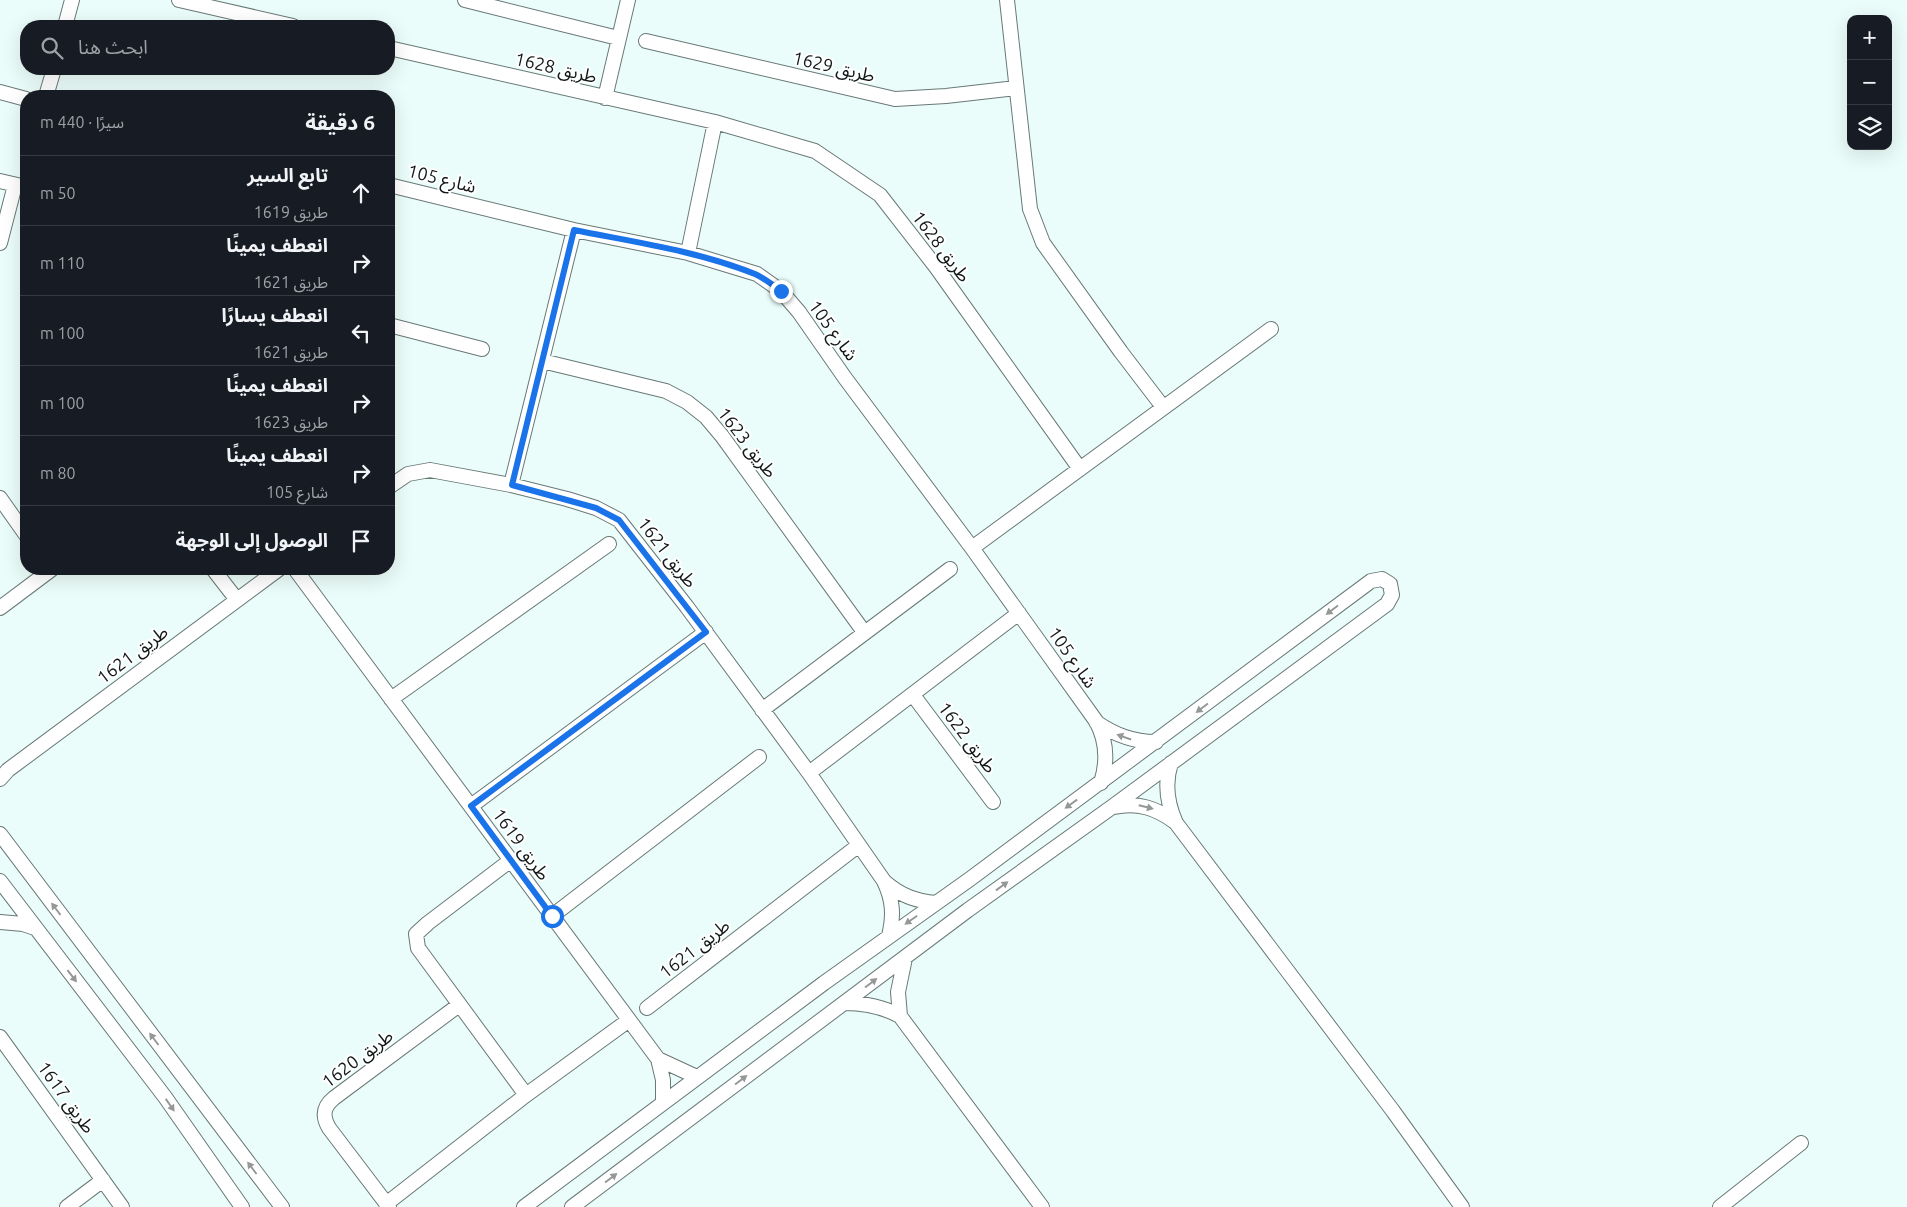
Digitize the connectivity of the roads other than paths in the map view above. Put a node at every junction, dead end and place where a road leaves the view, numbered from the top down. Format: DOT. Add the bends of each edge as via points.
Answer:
graph roads {
  1 [pos="72,0"];
  2 [pos="179,0"];
  3 [pos="465,0"];
  4 [pos="628,0"];
  5 [pos="1006,0"];
  6 [pos="67,20"];
  7 [pos="267,20"];
  8 [pos="618,38"];
  9 [pos="646,41"];
  10 [pos="395,49"];
  11 [pos="52,75"];
  12 [pos="1016,88"];
  13 [pos="48,90"];
  14 [pos="0,92"];
  15 [pos="20,97"];
  16 [pos="605,98"];
  17 [pos="715,122"];
  18 [pos="0,181"];
  19 [pos="20,186"];
  20 [pos="395,186"];
  21 [pos="20,189"];
  22 [pos="574,230"];
  23 [pos="0,243"];
  24 [pos="688,253"];
  25 [pos="395,327"];
  26 [pos="1271,329"];
  27 [pos="482,349"];
  28 [pos="542,361"];
  29 [pos="1163,407"];
  30 [pos="1080,469"];
  31 [pos="395,483"];
  32 [pos="512,485"];
  33 [pos="0,498"];
  34 [pos="20,527"];
  35 [pos="609,544"];
  36 [pos="972,548"];
  37 [pos="950,568"];
  38 [pos="44,575"];
  39 [pos="218,575"];
  40 [pos="271,575"];
  41 [pos="299,575"];
  42 [pos="237,600"];
  43 [pos="0,608"];
  44 [pos="1019,614"];
  45 [pos="706,632"];
  46 [pos="864,632"];
  47 [pos="913,695"];
  48 [pos="391,698"];
  49 [pos="762,710"];
  50 [pos="1096,721"];
  51 [pos="1156,742"];
  52 [pos="759,757"];
  53 [pos="1171,763"];
  54 [pos="809,773"];
  55 [pos="3,774"];
  56 [pos="1100,783"];
  57 [pos="993,802"];
  58 [pos="471,806"];
  59 [pos="1112,807"];
  60 [pos="1176,823"];
  61 [pos="0,834"];
  62 [pos="859,845"];
  63 [pos="510,860"];
  64 [pos="0,881"];
  65 [pos="884,881"];
  66 [pos="936,903"];
  67 [pos="552,916"];
  68 [pos="0,922"];
  69 [pos="35,928"];
  70 [pos="889,936"];
  71 [pos="904,958"];
  72 [pos="845,1003"];
  73 [pos="459,1005"];
  74 [pos="647,1008"];
  75 [pos="900,1016"];
  76 [pos="629,1020"];
  77 [pos="0,1036"];
  78 [pos="658,1059"];
  79 [pos="697,1077"];
  80 [pos="526,1095"];
  81 [pos="663,1102"];
  82 [pos="1801,1142"];
  83 [pos="103,1180"];
  84 [pos="388,1205"];
  85 [pos="67,1207"];
  86 [pos="122,1207"];
  87 [pos="242,1207"];
  88 [pos="282,1207"];
  89 [pos="524,1207"];
  90 [pos="572,1207"];
  91 [pos="1042,1207"];
  92 [pos="1462,1207"];
  93 [pos="1720,1207"];
  1 -- 6 [label="street"];
  2 -- 7 [label="street"];
  3 -- 8 [label="street"];
  4 -- 8 [label="street"];
  5 -- 12 [label="street"];
  8 -- 16 [label="street"];
  9 -- 12 [label="street, طريق 1629" via="895,100"];
  10 -- 16 [label="street, طريق 1628"];
  11 -- 13 [label="street"];
  12 -- 29 [label="street" via="1030,209 1043,243"];
  14 -- 15 [label="street"];
  16 -- 17 [label="street, طريق 1628"];
  17 -- 24 [label="street"];
  17 -- 30 [label="street, طريق 1628" via="815,151 880,195 936,267"];
  18 -- 19 [label="street"];
  20 -- 22 [label="street, شارع 105"];
  21 -- 23 [label="street"];
  22 -- 24 [label="street, شارع 105"];
  22 -- 28 [label="street"];
  24 -- 36 [label="street, شارع 105" via="757,274 781,291"];
  25 -- 27 [label="street"];
  26 -- 29 [label="street"];
  28 -- 32 [label="street"];
  28 -- 46 [label="street, طريق 1623" via="666,391 688,402 706,417"];
  29 -- 30 [label="street"];
  30 -- 36 [label="street"];
  31 -- 32 [label="street, طريق 1621" via="408,474 430,470"];
  32 -- 45 [label="street, طريق 1621" via="596,508 619,520"];
  33 -- 34 [label="street"];
  35 -- 48 [label="street"];
  36 -- 44 [label="street, شارع 105"];
  37 -- 46 [label="street"];
  38 -- 43 [label="street"];
  39 -- 42 [label="street"];
  40 -- 42 [label="street, طريق 1621"];
  41 -- 48 [label="street, طريق 1619"];
  42 -- 55 [label="street, طريق 1621"];
  44 -- 47 [label="street, طريق 1622"];
  44 -- 50 [label="street, شارع 105"];
  45 -- 49 [label="street, طريق 1621"];
  45 -- 58 [label="street"];
  46 -- 49 [label="street"];
  47 -- 54 [label="street, طريق 1622"];
  47 -- 57 [label="street, طريق 1622"];
  48 -- 58 [label="street, طريق 1619"];
  49 -- 54 [label="street, طريق 1621"];
  51 -- 50 [label="street, شارع 105, one-way" via="1124,737"];
  50 -- 56 [label="street, شارع 105" via="1106,751"];
  53 -- 51 [label="street, one-way" via="1386,604 1392,595 1390,584 1382,579 1371,581"];
  51 -- 56 [label="street"];
  52 -- 67 [label="street"];
  53 -- 59 [label="street"];
  53 -- 60 [label="street" via="1166,787"];
  54 -- 62 [label="street, طريق 1621"];
  56 -- 66 [label="street, one-way"];
  58 -- 63 [label="street, طريق 1619"];
  59 -- 60 [label="street, one-way" via="1126,804 1153,808"];
  71 -- 59 [label="street, one-way"];
  60 -- 92 [label="street" via="1394,1111"];
  88 -- 61 [label="street, one-way"];
  62 -- 65 [label="street, طريق 1621"];
  62 -- 74 [label="street, طريق 1621"];
  63 -- 67 [label="street, طريق 1619"];
  63 -- 73 [label="street" via="416,934 418,948"];
  64 -- 69 [label="street"];
  65 -- 66 [label="street, طريق 1621" via="908,898"];
  65 -- 70 [label="street, طريق 1621" via="893,908"];
  66 -- 70 [label="street, one-way"];
  67 -- 76 [label="street, طريق 1619"];
  68 -- 69 [label="street"];
  69 -- 87 [label="street, one-way" via="165,1097"];
  70 -- 79 [label="street"];
  72 -- 71 [label="street, one-way"];
  71 -- 75 [label="street" via="899,981"];
  72 -- 75 [label="street" via="868,1004"];
  90 -- 72 [label="street, one-way"];
  73 -- 80 [label="street"];
  73 -- 84 [label="street, طريق 1620" via="334,1098 324,1112 328,1128"];
  75 -- 91 [label="street"];
  76 -- 78 [label="street, طريق 1619"];
  76 -- 80 [label="street, طريق 1620"];
  77 -- 83 [label="street, طريق 1617"];
  78 -- 79 [label="street, طريق 1619"];
  78 -- 81 [label="street, طريق 1619" via="663,1080"];
  79 -- 81 [label="street"];
  80 -- 84 [label="street, طريق 1620"];
  81 -- 89 [label="street"];
  82 -- 93 [label="street"];
  83 -- 85 [label="street"];
  83 -- 86 [label="street, طريق 1617"];
}
